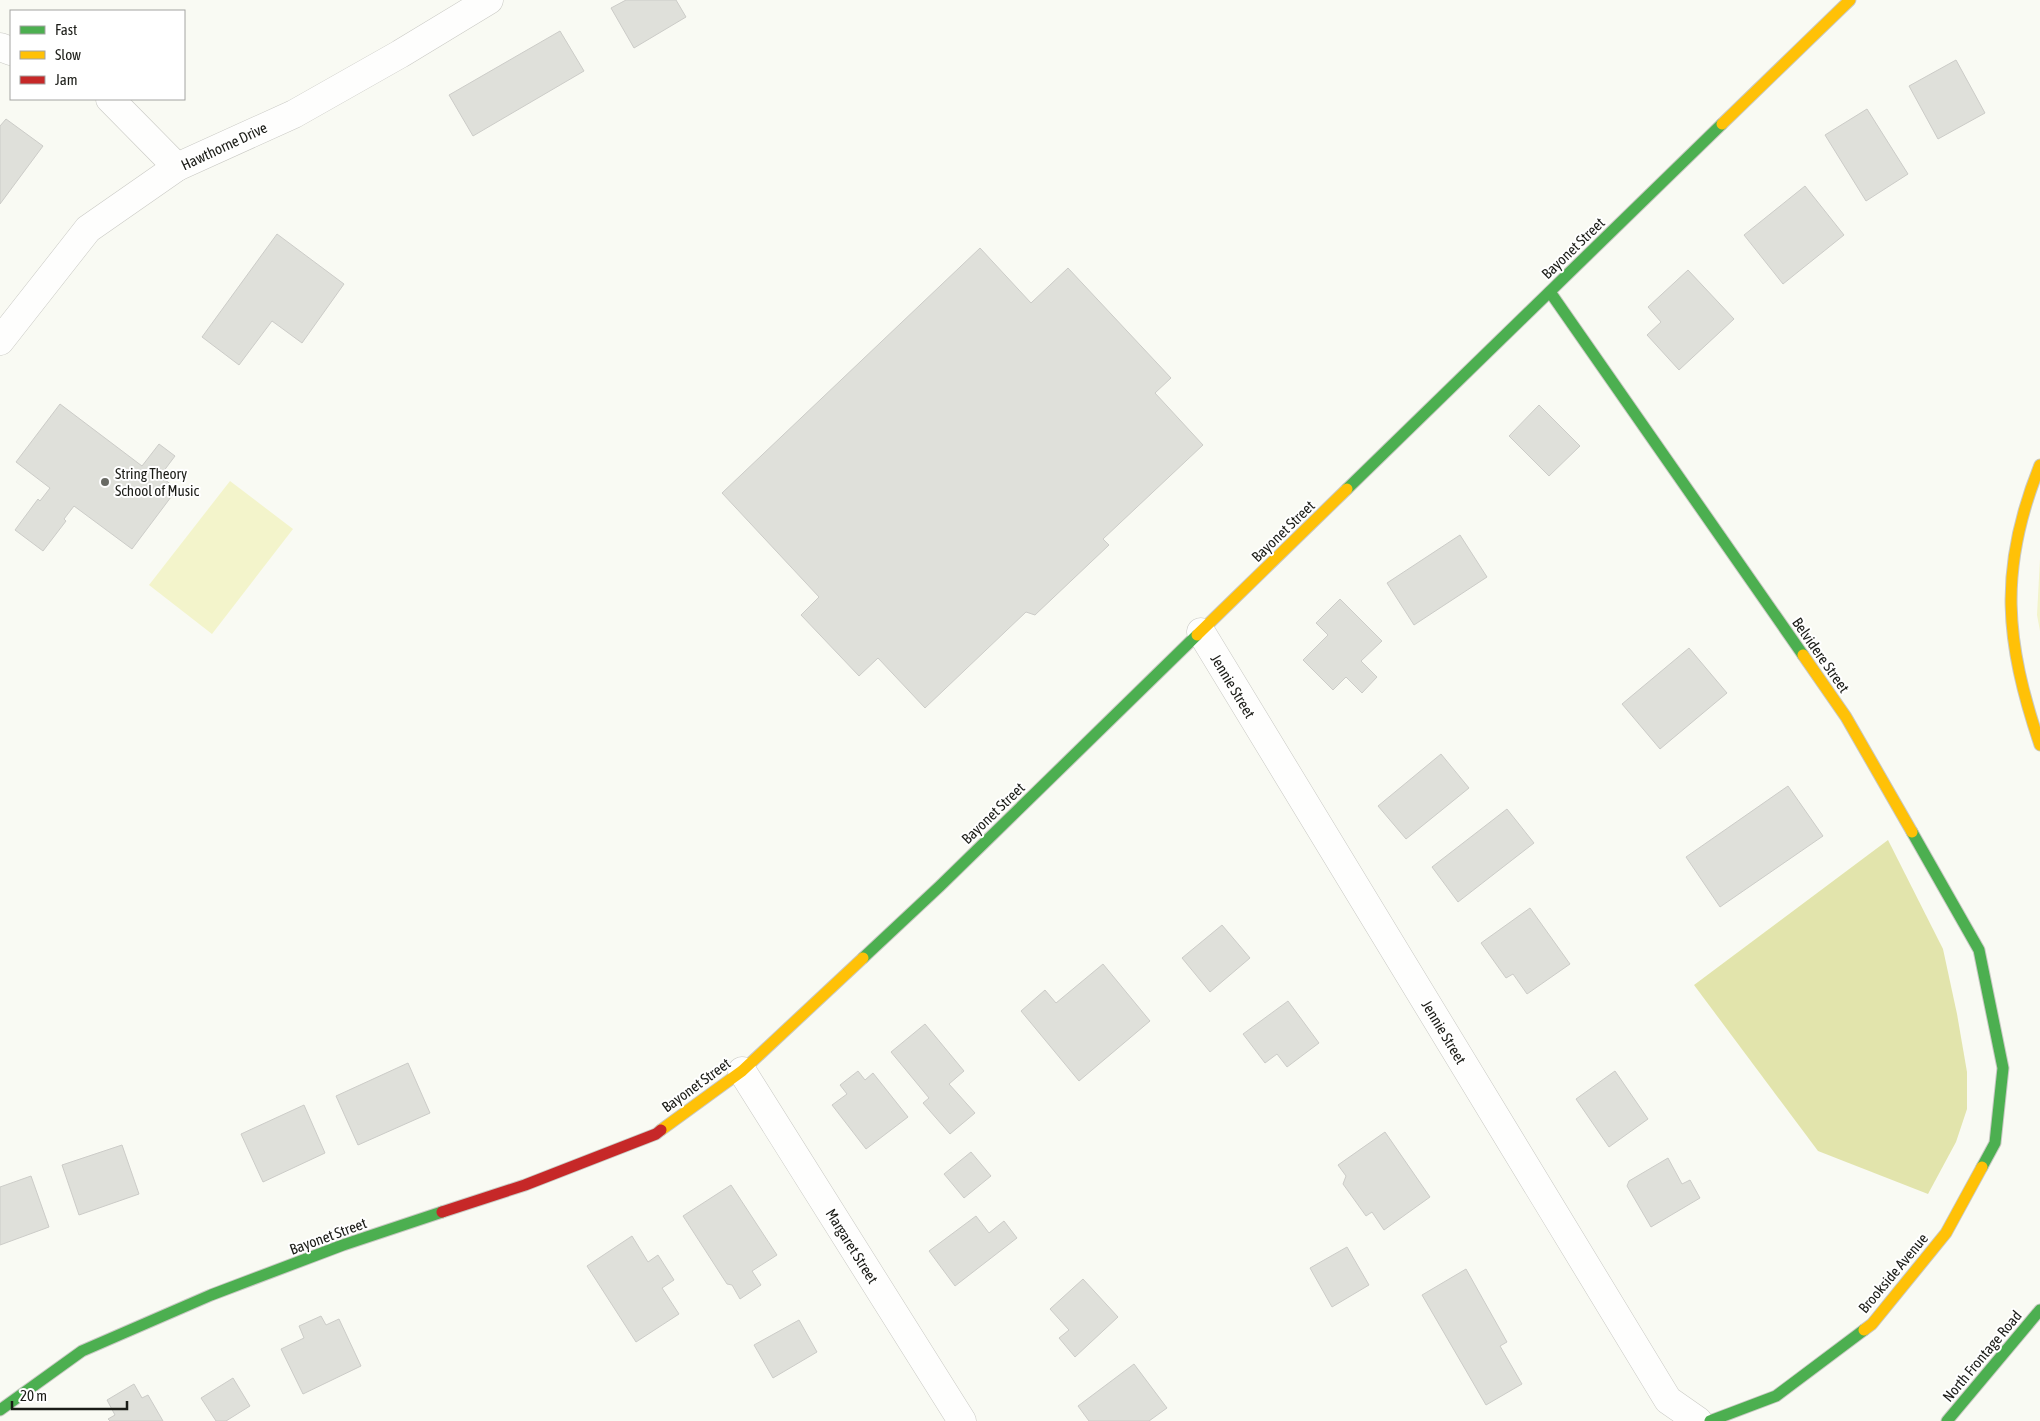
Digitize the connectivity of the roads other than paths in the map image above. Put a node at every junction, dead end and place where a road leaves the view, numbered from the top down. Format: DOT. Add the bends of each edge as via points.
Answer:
graph roads {
  1 [pos="488,0"];
  2 [pos="1850,0"];
  3 [pos="111,100"];
  4 [pos="177,168"];
  5 [pos="1550,292"];
  6 [pos="0,341"];
  7 [pos="2040,466"];
  8 [pos="1201,632"];
  9 [pos="2040,745"];
  10 [pos="2002,1068"];
  11 [pos="742,1071"];
  12 [pos="2040,1296"];
  13 [pos="2040,1310"];
  14 [pos="2018,1336"];
  15 [pos="0,1410"];
  16 [pos="962,1421"];
  17 [pos="1698,1421"];
  18 [pos="1710,1421"];
  19 [pos="1947,1421"];
  1 -- 4 [label="street, Hawthorne Drive" via="294,114"];
  2 -- 5 [label="street, Bayonet Street"];
  3 -- 4 [label="street"];
  4 -- 6 [label="street, Hawthorne Drive" via="88,229"];
  5 -- 8 [label="street, Bayonet Street"];
  5 -- 10 [label="street, Belvidere Street" via="1846,717 1979,950"];
  7 -- 9 [label="street" via="2031,486 2017,541 2011,598 2012,634 2020,676"];
  8 -- 11 [label="street, Bayonet Street" via="940,886"];
  8 -- 17 [label="street, Jennie Street" via="1668,1400"];
  10 -- 18 [label="street, Brookside Avenue" via="1995,1143 1946,1233 1872,1324 1776,1396"];
  11 -- 15 [label="street, Bayonet Street" via="656,1134 526,1185 343,1245 211,1295 82,1351"];
  11 -- 16 [label="street, Margaret Street"];
  12 -- 14 [label="street"];
  13 -- 14 [label="street, North Frontage Road"];
  14 -- 19 [label="street, North Frontage Road"];
}
